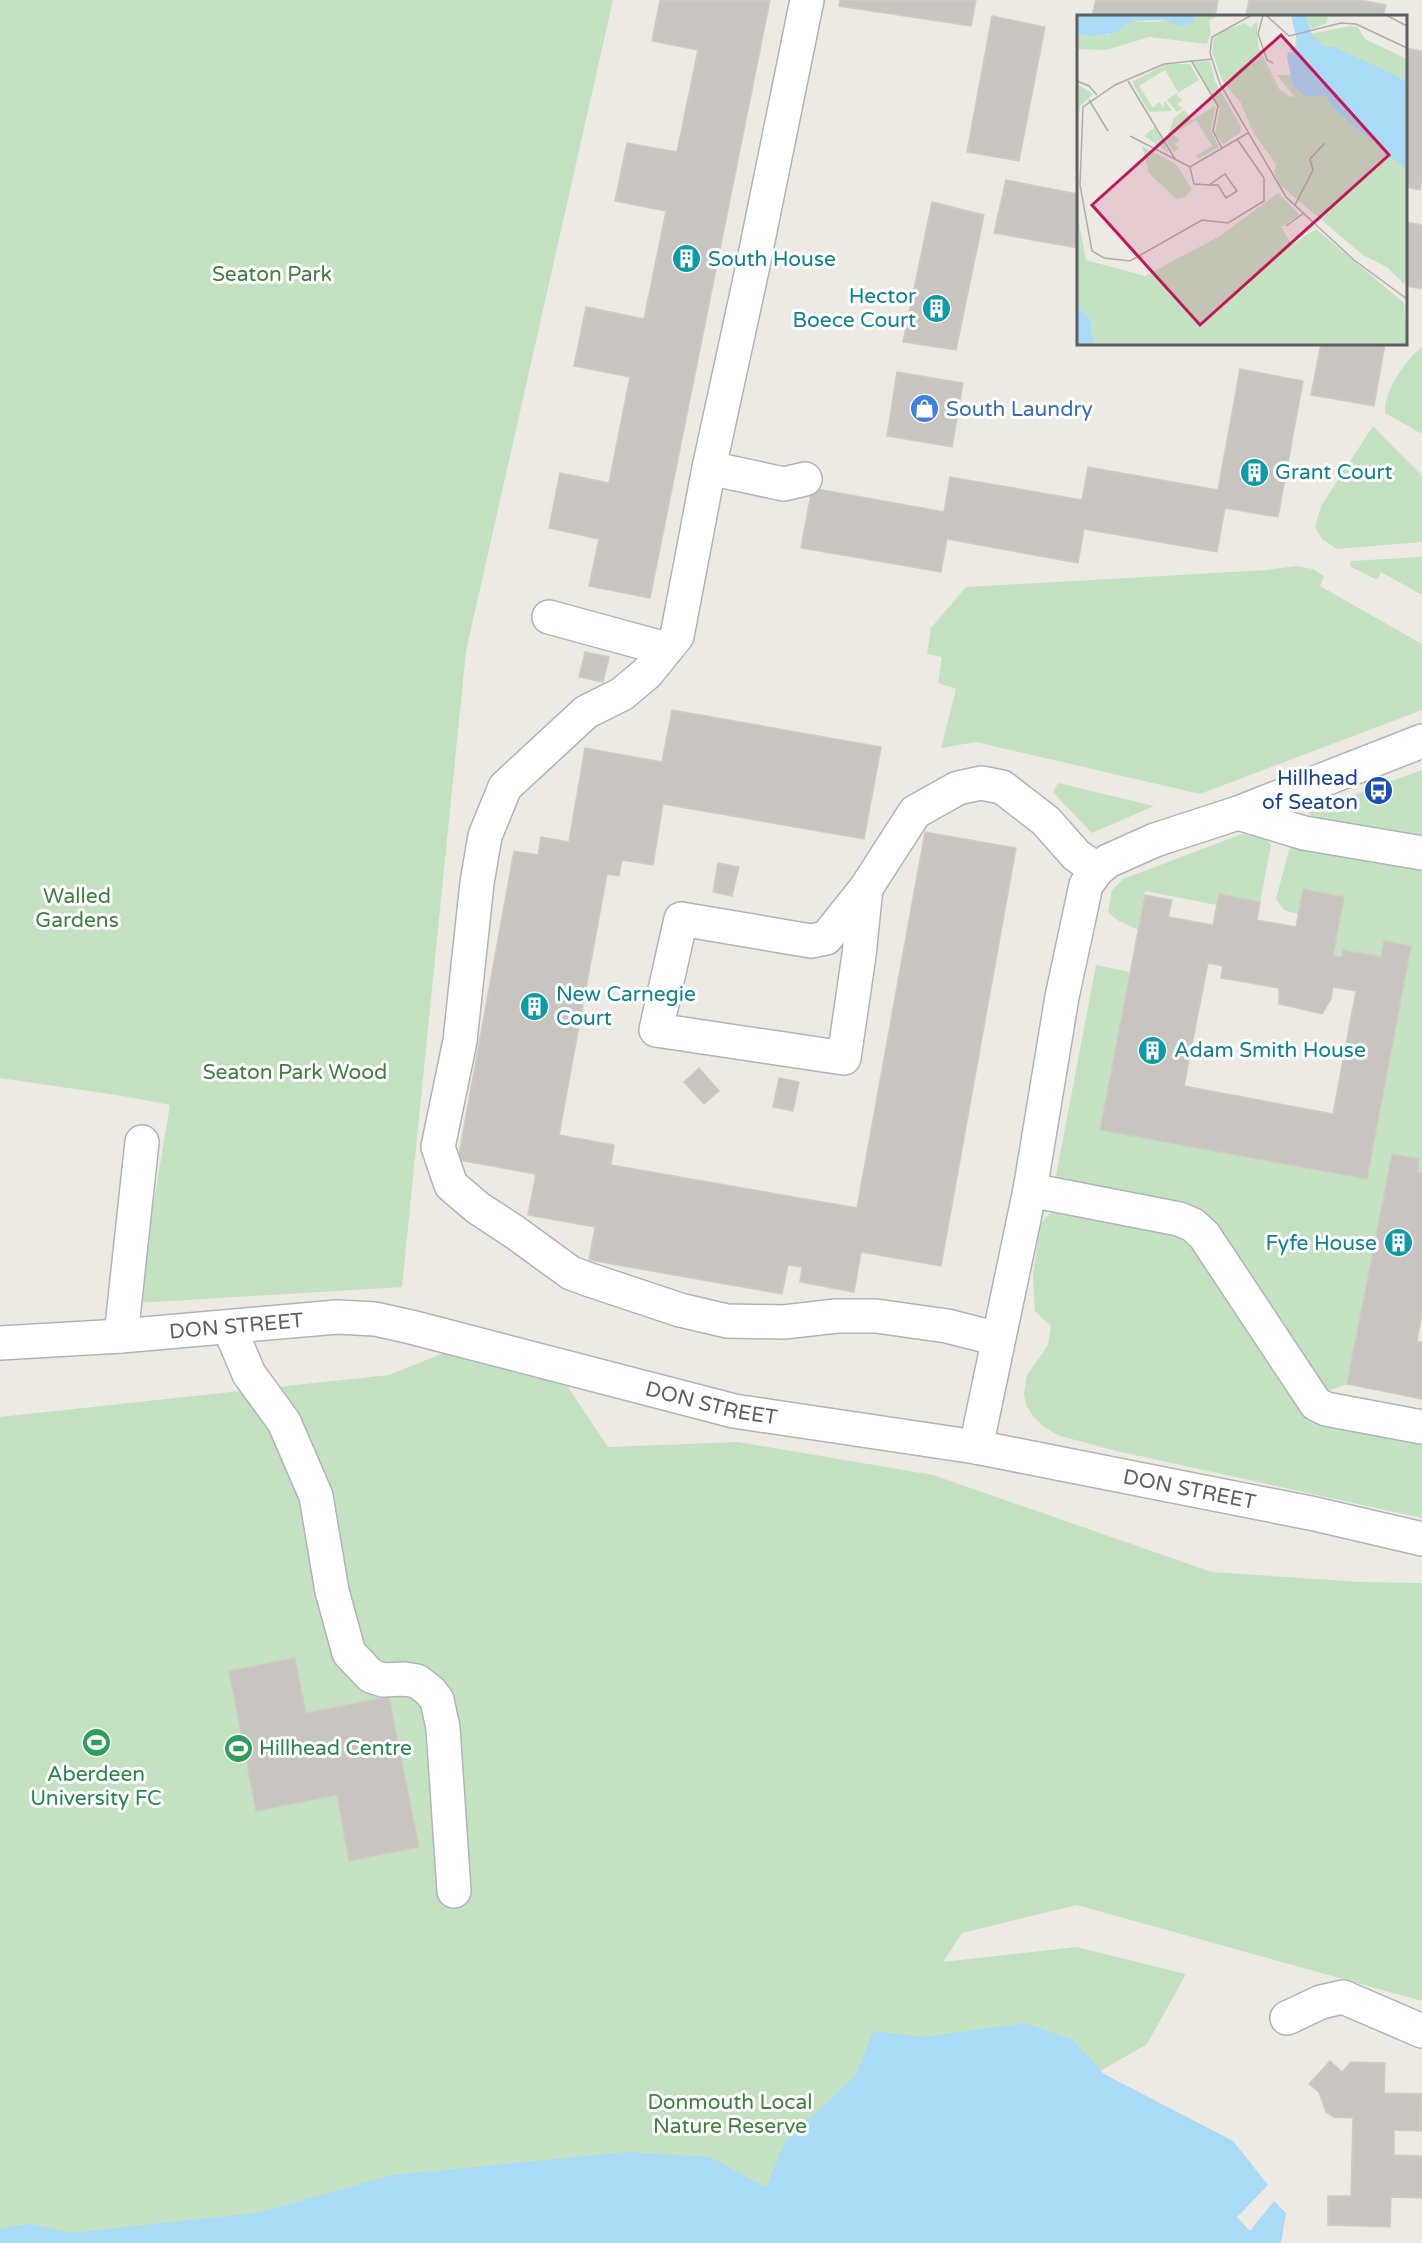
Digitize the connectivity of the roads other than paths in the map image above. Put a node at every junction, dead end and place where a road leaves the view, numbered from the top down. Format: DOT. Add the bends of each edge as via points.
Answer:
graph roads {
  1 [pos="807,0"];
  2 [pos="709,468"];
  3 [pos="805,479"];
  4 [pos="549,617"];
  5 [pos="666,649"];
  6 [pos="1422,741"];
  7 [pos="1238,813"];
  8 [pos="1422,853"];
  9 [pos="1097,870"];
  10 [pos="866,888"];
  11 [pos="142,1142"];
  12 [pos="1030,1190"];
  13 [pos="229,1327"];
  14 [pos="122,1336"];
  15 [pos="998,1339"];
  16 [pos="0,1343"];
  17 [pos="1422,1427"];
  18 [pos="976,1447"];
  19 [pos="1422,1539"];
  20 [pos="454,1891"];
  21 [pos="1287,2018"];
  22 [pos="1422,2031"];
  1 -- 2 [label="street"];
  2 -- 3 [label="street" via="784,484"];
  2 -- 5 [label="street" via="677,636"];
  4 -- 5 [label="street"];
  5 -- 15 [label="street" via="622,694 586,712 505,787 485,836 460,1041 438,1147 451,1185 571,1273 680,1310 727,1321 876,1316 946,1326"];
  6 -- 7 [label="street"];
  7 -- 8 [label="street" via="1304,833"];
  7 -- 9 [label="street" via="1155,840"];
  9 -- 10 [label="street" via="1076,855 1046,820 1002,787 981,783 958,788 915,812"];
  9 -- 12 [label="street" via="1086,885 1074,935"];
  10 -- 10 [label="street" via="844,1058 656,1030 681,919 811,941 826,938"];
  11 -- 14 [label="street"];
  12 -- 15 [label="street"];
  12 -- 17 [label="street" via="1193,1224 1316,1404"];
  13 -- 14 [label="street, DON STREET"];
  13 -- 18 [label="street, DON STREET" via="337,1317 375,1319 734,1411"];
  13 -- 20 [label="street" via="249,1374 284,1422 316,1496 332,1591 349,1653 371,1676 417,1681 437,1700 443,1728"];
  14 -- 16 [label="street, DON STREET"];
  15 -- 18 [label="street"];
  18 -- 19 [label="street, DON STREET"];
  21 -- 22 [label="street" via="1321,2002 1343,1997"];
}
